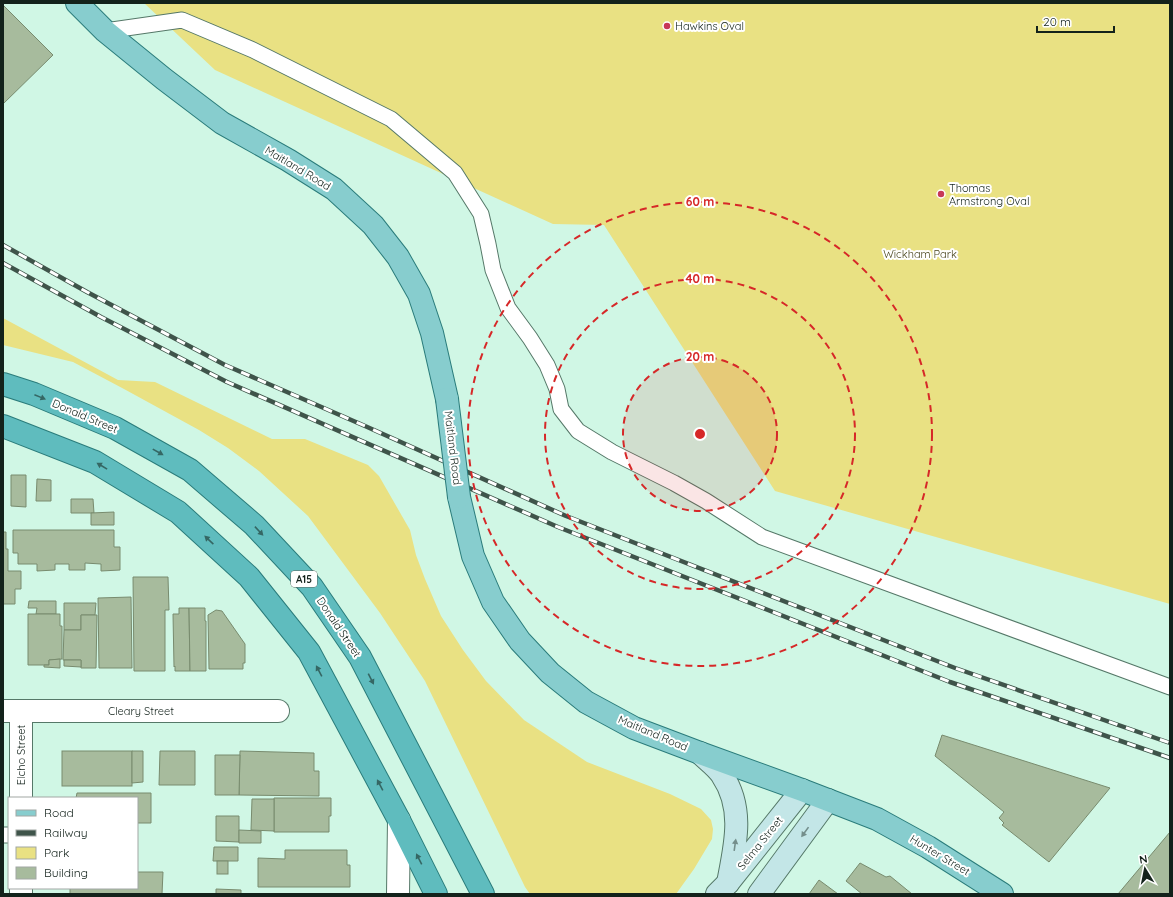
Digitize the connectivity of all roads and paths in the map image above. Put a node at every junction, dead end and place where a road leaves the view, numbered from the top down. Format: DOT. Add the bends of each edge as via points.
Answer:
graph roads {
  1 [pos="78,3"];
  2 [pos="105,31"];
  3 [pos="3,384"];
  4 [pos="3,426"];
  5 [pos="1170,687"];
  6 [pos="12,711"];
  7 [pos="278,711"];
  8 [pos="700,753"];
  9 [pos="802,790"];
  10 [pos="21,797"];
  11 [pos="828,800"];
  12 [pos="877,819"];
  13 [pos="399,820"];
  14 [pos="722,888"];
  15 [pos="398,894"];
  16 [pos="436,894"];
  17 [pos="483,894"];
  18 [pos="759,894"];
  19 [pos="1002,894"];
  1 -- 2 [label="main road, Maitland Road"];
  2 -- 5 [label="lane" via="182,20 253,50 391,118 454,173 481,214 493,270 508,308 547,365 557,389 561,409 578,431 612,452 706,501 762,537"];
  2 -- 8 [label="main road, Maitland Road, bridge" via="222,123 334,189 372,225 398,257 418,294 432,333 447,399 459,496 473,556 494,602 520,641 550,673 586,702 634,728"];
  3 -- 17 [label="highway, Donald Street / A15, one-way" via="34,394 115,428 190,470 254,525 312,587 360,657"];
  13 -- 4 [label="highway, one-way" via="309,652 249,577 178,512 95,462"];
  6 -- 7 [label="street, Cleary Street"];
  6 -- 10 [label="street, Elcho Street"];
  8 -- 9 [label="main road, Maitland Road"];
  14 -- 8 [label="main road, one-way" via="736,845 735,810 731,793 722,774"];
  9 -- 11 [label="main road, Maitland Road"];
  9 -- 14 [label="main road, Selma Street"];
  11 -- 12 [label="main road, Maitland Road"];
  11 -- 18 [label="main road, one-way"];
  12 -- 19 [label="main road, Hunter Street" via="928,847"];
  13 -- 15 [label="street"];
  16 -- 13 [label="highway, one-way"];
}
